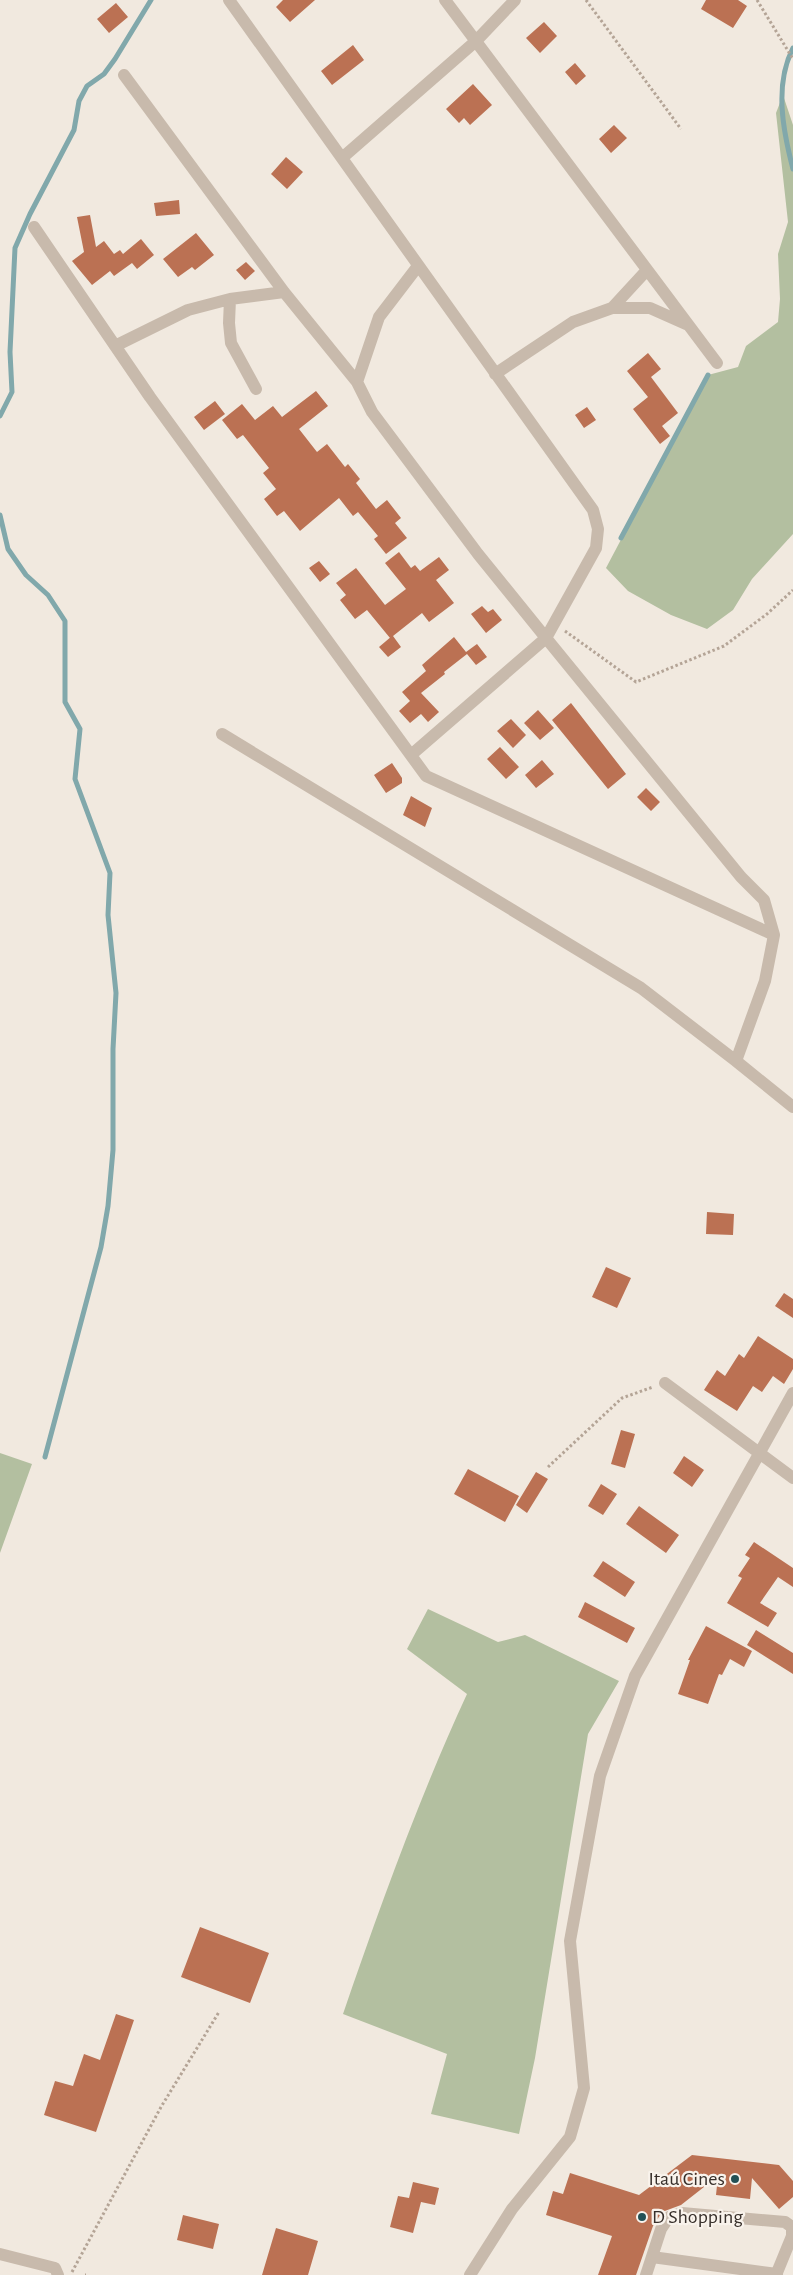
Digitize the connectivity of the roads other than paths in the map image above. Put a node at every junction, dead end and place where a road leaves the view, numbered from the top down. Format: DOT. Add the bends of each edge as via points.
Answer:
graph roads {
  1 [pos="229,0"];
  2 [pos="445,0"];
  3 [pos="515,0"];
  4 [pos="476,41"];
  5 [pos="124,75"];
  6 [pos="342,158"];
  7 [pos="34,227"];
  8 [pos="418,266"];
  9 [pos="647,270"];
  10 [pos="284,292"];
  11 [pos="230,299"];
  12 [pos="612,308"];
  13 [pos="689,326"];
  14 [pos="115,346"];
  15 [pos="717,363"];
  16 [pos="495,374"];
  17 [pos="357,382"];
  18 [pos="256,389"];
  19 [pos="546,638"];
  20 [pos="222,734"];
  21 [pos="411,755"];
  22 [pos="774,935"];
  23 [pos="736,1061"];
  24 [pos="793,1107"];
  25 [pos="665,1383"];
  26 [pos="793,1394"];
  27 [pos="759,1453"];
  28 [pos="793,1478"];
  29 [pos="0,2254"];
  30 [pos="652,2257"];
  31 [pos="58,2275"];
  32 [pos="470,2275"];
  33 [pos="646,2275"];
  34 [pos="776,2275"];
  1 -- 6 [label="street"];
  2 -- 4 [label="street"];
  3 -- 4 [label="street"];
  4 -- 6 [label="street"];
  4 -- 9 [label="street"];
  5 -- 10 [label="street"];
  6 -- 8 [label="street"];
  7 -- 14 [label="street"];
  8 -- 16 [label="street"];
  8 -- 17 [label="street" via="379,317"];
  9 -- 12 [label="street"];
  9 -- 13 [label="street"];
  10 -- 11 [label="street"];
  10 -- 17 [label="street"];
  11 -- 14 [label="street" via="188,310"];
  11 -- 18 [label="street" via="232,343"];
  12 -- 13 [label="street" via="650,308"];
  12 -- 16 [label="street" via="573,322"];
  13 -- 15 [label="street"];
  14 -- 21 [label="street"];
  16 -- 19 [label="street" via="593,510 598,529 596,548"];
  17 -- 19 [label="street" via="372,412 478,554"];
  19 -- 21 [label="street"];
  19 -- 22 [label="street" via="741,877 764,900"];
  20 -- 23 [label="street" via="641,988"];
  21 -- 22 [label="street" via="426,776"];
  22 -- 23 [label="street" via="765,981"];
  23 -- 24 [label="street"];
  25 -- 27 [label="street"];
  26 -- 27 [label="street"];
  27 -- 28 [label="street"];
  27 -- 32 [label="street" via="636,1676 600,1776 570,1941 584,2088 570,2137 512,2209"];
  29 -- 31 [label="street" via="55,2268"];
  30 -- 33 [label="street"];
  30 -- 34 [label="street"];
  30 -- 34 [label="street" via="661,2229 669,2217 682,2213 785,2222 792,2227 792,2236"];
}
